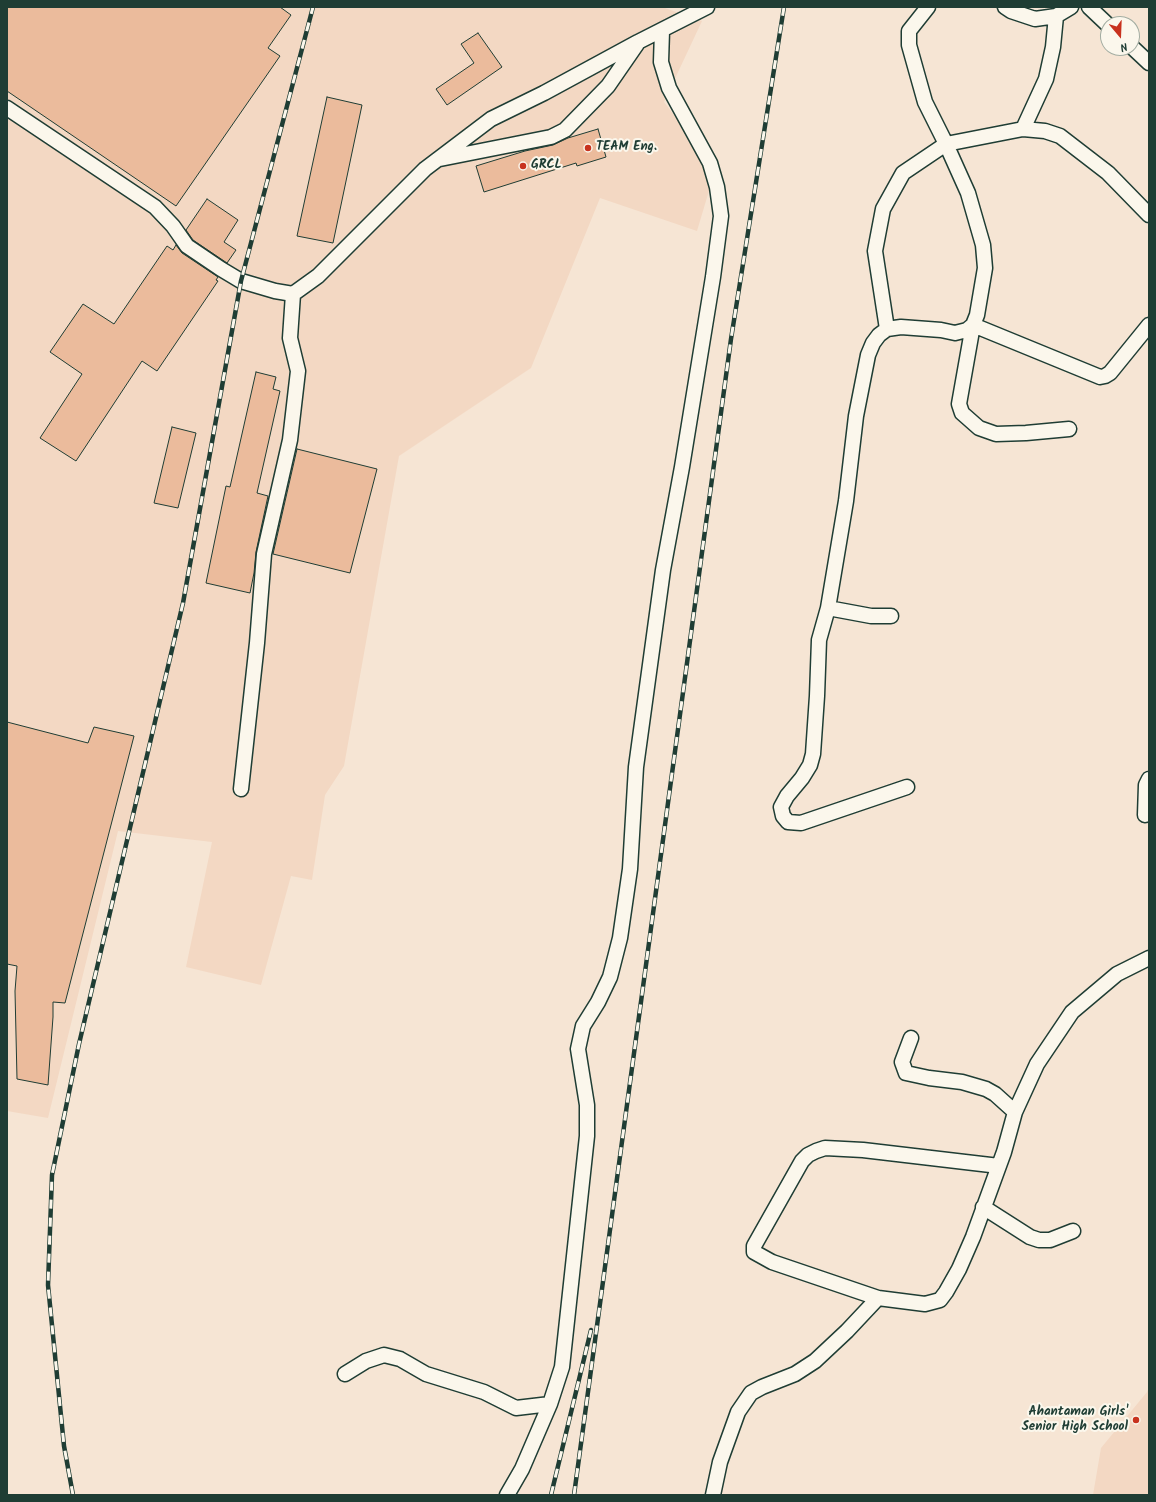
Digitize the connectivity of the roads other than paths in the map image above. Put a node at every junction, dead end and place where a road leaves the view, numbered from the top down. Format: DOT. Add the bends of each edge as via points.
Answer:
graph roads {
  1 [pos="707,7"];
  2 [pos="928,7"];
  3 [pos="1005,7"];
  4 [pos="1071,7"];
  5 [pos="1089,7"];
  6 [pos="1056,16"];
  7 [pos="1100,17"];
  8 [pos="662,31"];
  9 [pos="638,42"];
  10 [pos="1140,55"];
  11 [pos="1149,63"];
  12 [pos="7,108"];
  13 [pos="1023,129"];
  14 [pos="946,144"];
  15 [pos="438,160"];
  16 [pos="1149,214"];
  17 [pos="293,294"];
  18 [pos="973,325"];
  19 [pos="1149,325"];
  20 [pos="887,329"];
  21 [pos="1069,429"];
  22 [pos="828,608"];
  23 [pos="891,616"];
  24 [pos="1149,779"];
  25 [pos="907,787"];
  26 [pos="241,789"];
  27 [pos="1145,815"];
  28 [pos="1149,958"];
  29 [pos="911,1038"];
  30 [pos="1015,1112"];
  31 [pos="999,1166"];
  32 [pos="983,1207"];
  33 [pos="1072,1230"];
  34 [pos="878,1298"];
  35 [pos="345,1374"];
  36 [pos="550,1404"];
  37 [pos="507,1495"];
  38 [pos="713,1495"];
  1 -- 8 [label="street"];
  2 -- 14 [label="street" via="909,31 909,45 925,102"];
  3 -- 6 [label="street" via="1035,19"];
  4 -- 6 [label="street"];
  5 -- 7 [label="street"];
  6 -- 13 [label="street" via="1046,79"];
  8 -- 9 [label="street"];
  8 -- 36 [label="street" via="661,62 669,88 710,162 721,216 685,452 663,570 636,767 630,869 620,938 610,977 583,1026 578,1049 587,1105 587,1136 562,1367"];
  9 -- 15 [label="street" via="491,119"];
  9 -- 15 [label="street" via="608,86 565,130 551,137"];
  10 -- 11 [label="street"];
  12 -- 17 [label="street" via="155,207 188,246 221,269 241,281"];
  13 -- 14 [label="street"];
  13 -- 16 [label="street" via="1045,131 1060,136 1108,173"];
  14 -- 18 [label="street" via="968,193 983,245 985,268"];
  14 -- 20 [label="street" via="903,173 883,209 875,251"];
  15 -- 17 [label="street" via="425,169 318,276"];
  17 -- 26 [label="street" via="290,338 298,371 290,440 264,554"];
  18 -- 19 [label="street" via="1100,377 1110,372"];
  18 -- 20 [label="street" via="967,330 955,333 901,327"];
  18 -- 21 [label="street" via="959,404 962,413 979,428 996,434 1026,434"];
  20 -- 22 [label="street" via="873,343 868,355 856,416 846,501"];
  22 -- 23 [label="street" via="871,616"];
  22 -- 25 [label="street" via="819,640 813,754 810,765 781,807 783,816 788,822 801,823"];
  24 -- 27 [label="street" via="1146,785"];
  28 -- 30 [label="street" via="1117,974 1072,1012 1037,1064"];
  29 -- 30 [label="street" via="902,1062 906,1073 986,1088"];
  30 -- 31 [label="street"];
  31 -- 32 [label="street"];
  31 -- 34 [label="street" via="825,1148 808,1155 802,1161 754,1246 754,1252 772,1262"];
  32 -- 33 [label="street" via="1039,1240 1050,1240"];
  32 -- 34 [label="street" via="959,1269 940,1300 925,1304"];
  34 -- 38 [label="street" via="815,1361 795,1374 751,1393 738,1412 720,1462"];
  35 -- 36 [label="street" via="366,1361 384,1355 400,1359 426,1374 484,1392 516,1408"];
  36 -- 37 [label="street" via="522,1469"];
}
